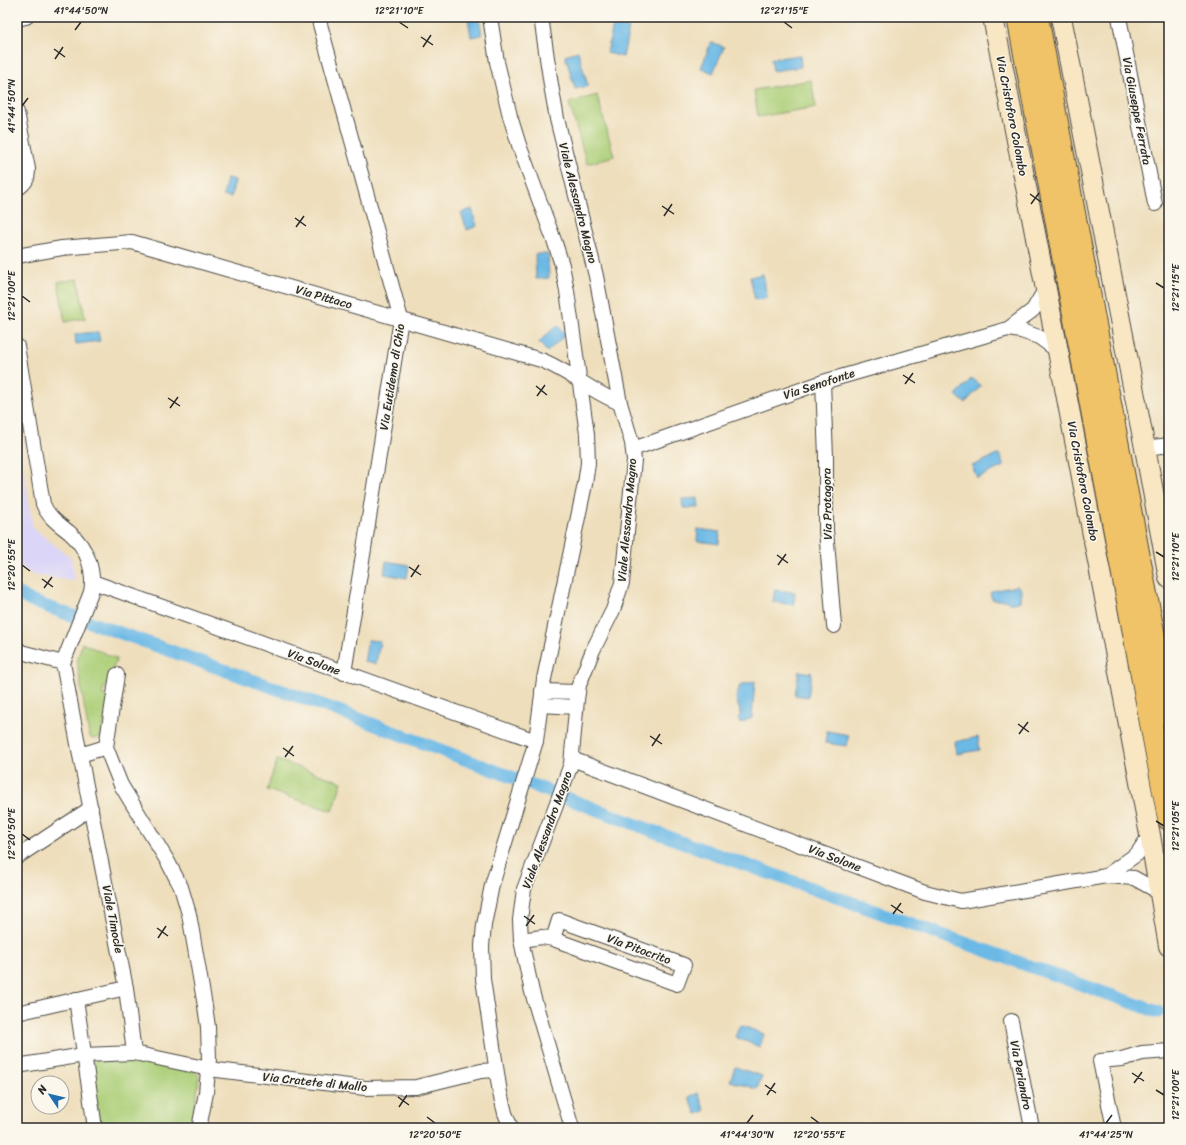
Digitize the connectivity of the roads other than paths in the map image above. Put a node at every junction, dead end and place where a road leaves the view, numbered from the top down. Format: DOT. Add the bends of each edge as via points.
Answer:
graph roads {
  1 [pos="26,17"];
  2 [pos="318,17"];
  3 [pos="490,17"];
  4 [pos="541,17"];
  5 [pos="993,17"];
  6 [pos="1018,17"];
  7 [pos="1037,17"];
  8 [pos="1061,17"];
  9 [pos="1119,17"];
  10 [pos="17,19"];
  11 [pos="17,112"];
  12 [pos="17,189"];
  13 [pos="1155,204"];
  14 [pos="17,256"];
  15 [pos="1046,288"];
  16 [pos="401,319"];
  17 [pos="1008,329"];
  18 [pos="17,346"];
  19 [pos="1058,351"];
  20 [pos="579,380"];
  21 [pos="823,382"];
  22 [pos="620,403"];
  23 [pos="1169,445"];
  24 [pos="1145,448"];
  25 [pos="633,449"];
  26 [pos="1169,578"];
  27 [pos="91,589"];
  28 [pos="834,626"];
  29 [pos="18,651"];
  30 [pos="63,663"];
  31 [pos="344,673"];
  32 [pos="117,675"];
  33 [pos="578,692"];
  34 [pos="541,698"];
  35 [pos="576,707"];
  36 [pos="1169,716"];
  37 [pos="535,746"];
  38 [pos="106,747"];
  39 [pos="80,755"];
  40 [pos="570,764"];
  41 [pos="91,808"];
  42 [pos="1169,819"];
  43 [pos="1150,835"];
  44 [pos="17,856"];
  45 [pos="1106,876"];
  46 [pos="1159,892"];
  47 [pos="553,939"];
  48 [pos="521,940"];
  49 [pos="1169,946"];
  50 [pos="126,988"];
  51 [pos="76,999"];
  52 [pos="17,1013"];
  53 [pos="1011,1021"];
  54 [pos="1169,1051"];
  55 [pos="134,1053"];
  56 [pos="84,1055"];
  57 [pos="17,1066"];
  58 [pos="209,1069"];
  59 [pos="496,1070"];
  60 [pos="95,1128"];
  61 [pos="199,1128"];
  62 [pos="511,1128"];
  63 [pos="572,1128"];
  64 [pos="1032,1128"];
  65 [pos="1114,1128"];
  1 -- 10 [label="street"];
  2 -- 16 [label="street, Via Eutidemo di Chio"];
  3 -- 20 [label="street" via="497,62 510,116 562,265"];
  4 -- 22 [label="street, Viale Alessandro Magno" via="556,113 596,276"];
  5 -- 15 [label="street, Via Cristoforo Colombo"];
  6 -- 42 [label="main road, Via Cristoforo Colombo"];
  7 -- 36 [label="main road"];
  8 -- 24 [label="street"];
  9 -- 13 [label="street, Via Giuseppe Ferrata"];
  11 -- 12 [label="street" via="28,176 24,184"];
  14 -- 16 [label="street, Via Pittaco" via="62,248 132,242"];
  15 -- 17 [label="street" via="1033,310"];
  15 -- 19 [label="street, Via Cristoforo Colombo"];
  16 -- 20 [label="street, Via Pittaco" via="541,360"];
  16 -- 31 [label="street, Via Eutidemo di Chio"];
  17 -- 19 [label="street" via="1039,337"];
  17 -- 21 [label="street, Via Senofonte"];
  18 -- 27 [label="street" via="43,504 51,517 82,547 90,564"];
  19 -- 43 [label="street, Via Cristoforo Colombo"];
  20 -- 22 [label="street, Via Pittaco"];
  20 -- 34 [label="street" via="587,434 586,476"];
  21 -- 25 [label="street, Via Senofonte"];
  21 -- 28 [label="street, Via Protagora" via="826,530"];
  22 -- 25 [label="street, Viale Alessandro Magno"];
  23 -- 24 [label="street"];
  24 -- 26 [label="street"];
  25 -- 33 [label="street, Viale Alessandro Magno" via="622,583"];
  27 -- 30 [label="street"];
  27 -- 31 [label="street, Via Solone"];
  29 -- 30 [label="street"];
  30 -- 39 [label="street, Viale Timocle"];
  31 -- 37 [label="street, Via Solone"];
  32 -- 38 [label="street"];
  33 -- 34 [label="street"];
  33 -- 35 [label="street, Viale Alessandro Magno"];
  34 -- 35 [label="street"];
  34 -- 37 [label="street"];
  35 -- 40 [label="street, Viale Alessandro Magno"];
  37 -- 59 [label="street" via="489,894 484,925 483,979"];
  38 -- 39 [label="street"];
  38 -- 58 [label="street" via="121,785 183,891 207,1013"];
  39 -- 41 [label="street, Viale Timocle"];
  40 -- 45 [label="street, Via Solone" via="925,892 961,901"];
  40 -- 48 [label="street, Viale Alessandro Magno" via="524,889 520,920"];
  41 -- 44 [label="street"];
  41 -- 50 [label="street, Viale Timocle"];
  43 -- 45 [label="street" via="1137,854"];
  43 -- 46 [label="street, Via Cristoforo Colombo"];
  45 -- 46 [label="street" via="1134,878"];
  46 -- 49 [label="street, Via Cristoforo Colombo"];
  47 -- 47 [label="street, Via Pitocrito" via="677,984 684,965 560,920"];
  47 -- 48 [label="street, Via Pitocrito" via="542,937"];
  48 -- 63 [label="street, Viale Alessandro Magno" via="532,992"];
  50 -- 51 [label="street"];
  50 -- 55 [label="street, Viale Timocle"];
  51 -- 52 [label="street"];
  51 -- 56 [label="street"];
  53 -- 64 [label="street, Via Periandro"];
  54 -- 65 [label="street" via="1100,1061"];
  55 -- 56 [label="street"];
  55 -- 58 [label="street, Via Cratete di Mallo"];
  56 -- 57 [label="street"];
  56 -- 60 [label="street"];
  58 -- 59 [label="street, Via Cratete di Mallo" via="365,1088 416,1086"];
  58 -- 61 [label="street"];
  59 -- 62 [label="street" via="503,1107"];
}
